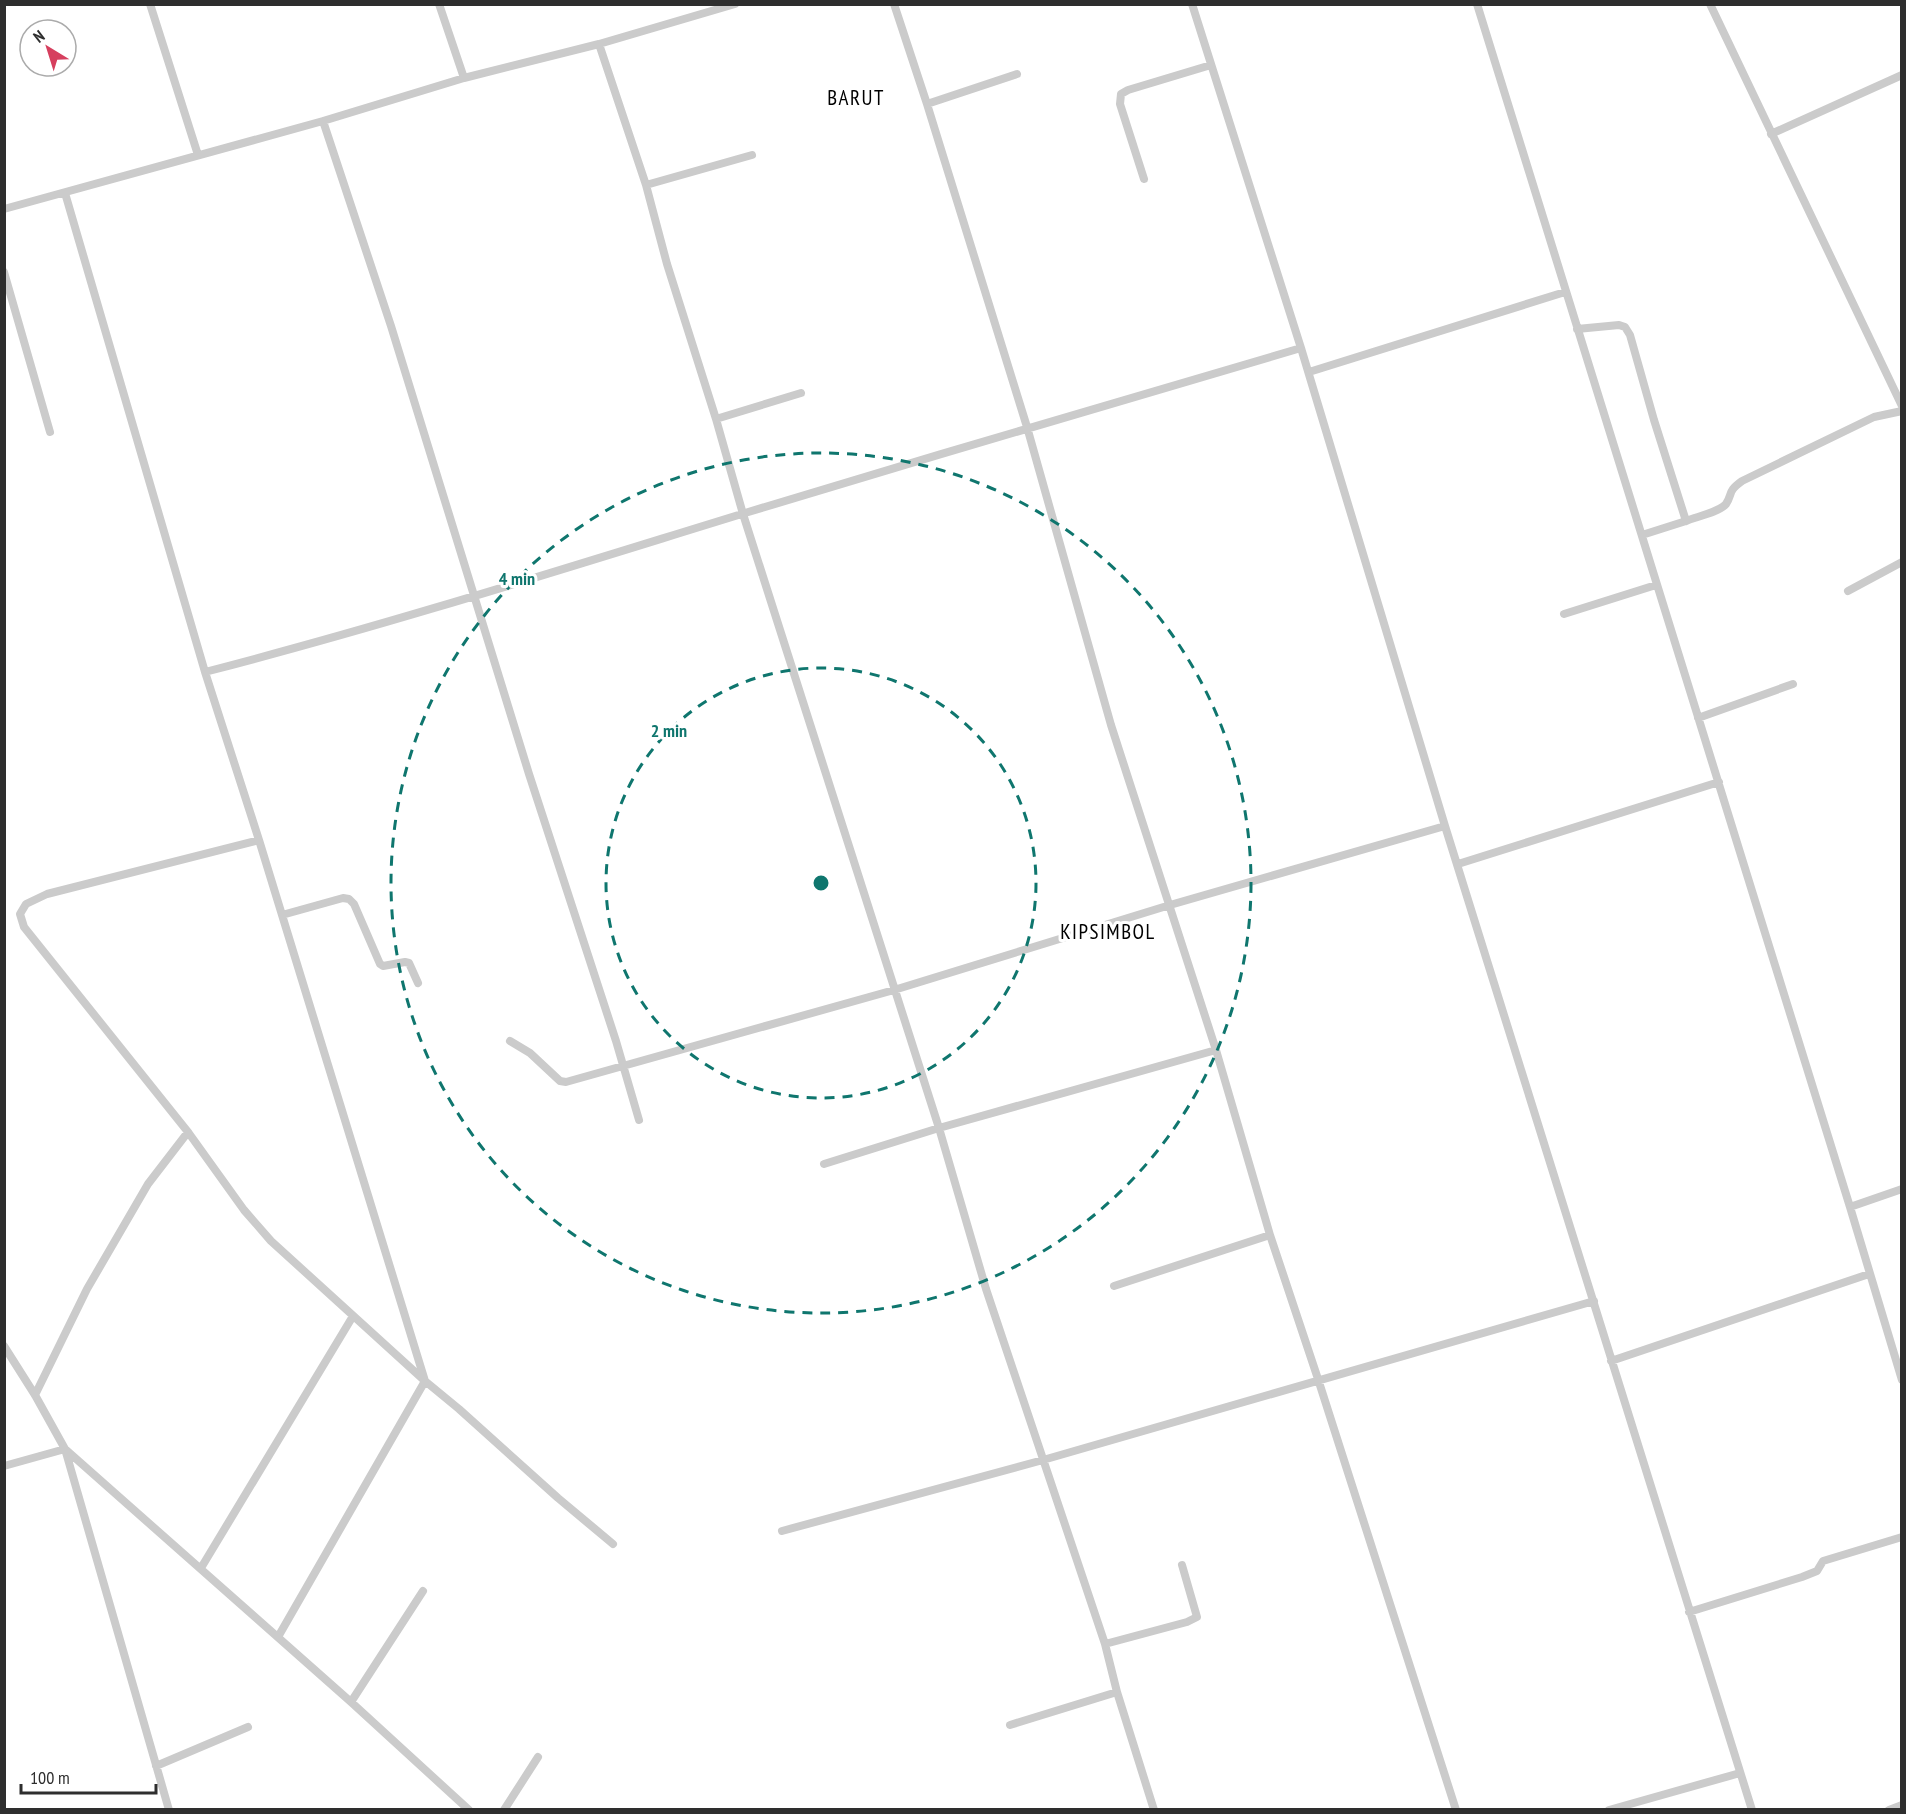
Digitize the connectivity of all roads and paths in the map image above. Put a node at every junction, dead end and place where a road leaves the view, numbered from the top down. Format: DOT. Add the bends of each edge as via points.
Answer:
graph roads {
  1 [pos="150,4"];
  2 [pos="438,4"];
  3 [pos="735,4"];
  4 [pos="894,4"];
  5 [pos="1192,4"];
  6 [pos="1477,4"];
  7 [pos="1710,4"];
  8 [pos="599,44"];
  9 [pos="1211,65"];
  10 [pos="1017,74"];
  11 [pos="1902,75"];
  12 [pos="464,78"];
  13 [pos="927,104"];
  14 [pos="323,121"];
  15 [pos="1771,134"];
  16 [pos="752,154"];
  17 [pos="198,155"];
  18 [pos="1144,179"];
  19 [pos="646,185"];
  20 [pos="65,193"];
  21 [pos="4,209"];
  22 [pos="4,272"];
  23 [pos="1565,291"];
  24 [pos="1577,329"];
  25 [pos="1301,348"];
  26 [pos="1309,372"];
  27 [pos="801,393"];
  28 [pos="1902,406"];
  29 [pos="1902,411"];
  30 [pos="716,419"];
  31 [pos="1027,427"];
  32 [pos="50,432"];
  33 [pos="743,514"];
  34 [pos="1686,521"];
  35 [pos="1642,535"];
  36 [pos="1902,562"];
  37 [pos="1656,585"];
  38 [pos="1848,591"];
  39 [pos="475,597"];
  40 [pos="1564,614"];
  41 [pos="205,672"];
  42 [pos="1793,684"];
  43 [pos="1698,718"];
  44 [pos="1719,782"];
  45 [pos="1446,826"];
  46 [pos="259,840"];
  47 [pos="1458,864"];
  48 [pos="1170,905"];
  49 [pos="282,915"];
  50 [pos="418,983"];
  51 [pos="894,990"];
  52 [pos="510,1041"];
  53 [pos="1216,1050"];
  54 [pos="623,1067"];
  55 [pos="639,1120"];
  56 [pos="939,1128"];
  57 [pos="188,1132"];
  58 [pos="824,1164"];
  59 [pos="1902,1189"];
  60 [pos="1850,1207"];
  61 [pos="1270,1235"];
  62 [pos="1869,1274"];
  63 [pos="1114,1286"];
  64 [pos="1594,1301"];
  65 [pos="353,1316"];
  66 [pos="4,1346"];
  67 [pos="1611,1361"];
  68 [pos="1318,1379"];
  69 [pos="1902,1380"];
  70 [pos="425,1381"];
  71 [pos="35,1395"];
  72 [pos="65,1449"];
  73 [pos="1043,1460"];
  74 [pos="4,1466"];
  75 [pos="782,1531"];
  76 [pos="1902,1537"];
  77 [pos="613,1544"];
  78 [pos="1182,1565"];
  79 [pos="201,1568"];
  80 [pos="423,1591"];
  81 [pos="1689,1612"];
  82 [pos="278,1637"];
  83 [pos="1105,1644"];
  84 [pos="1117,1692"];
  85 [pos="351,1702"];
  86 [pos="1010,1725"];
  87 [pos="248,1727"];
  88 [pos="538,1757"];
  89 [pos="156,1766"];
  90 [pos="1740,1773"];
  91 [pos="1902,1805"];
  92 [pos="169,1809"];
  93 [pos="469,1809"];
  94 [pos="504,1809"];
  95 [pos="1154,1809"];
  96 [pos="1456,1809"];
  97 [pos="1609,1809"];
  98 [pos="1752,1809"];
  99 [pos="1888,1809"];
  1 -- 17 [label="street"];
  2 -- 12 [label="street"];
  3 -- 8 [label="street"];
  4 -- 13 [label="street"];
  5 -- 9 [label="street"];
  6 -- 23 [label="street"];
  7 -- 15 [label="street"];
  8 -- 12 [label="street"];
  8 -- 19 [label="street"];
  9 -- 18 [label="street" via="1121,94 1120,104"];
  9 -- 25 [label="street"];
  10 -- 13 [label="street"];
  11 -- 15 [label="street"];
  12 -- 14 [label="street"];
  13 -- 31 [label="street"];
  14 -- 17 [label="street"];
  14 -- 39 [label="street"];
  15 -- 28 [label="street"];
  16 -- 19 [label="street"];
  17 -- 20 [label="street"];
  19 -- 30 [label="street"];
  20 -- 21 [label="street"];
  20 -- 41 [label="street"];
  22 -- 32 [label="street"];
  23 -- 24 [label="street"];
  23 -- 26 [label="street"];
  24 -- 34 [label="street" via="1619,325 1630,335"];
  24 -- 35 [label="street"];
  25 -- 26 [label="street"];
  25 -- 31 [label="street"];
  26 -- 45 [label="street"];
  27 -- 30 [label="street"];
  29 -- 34 [label="street" via="1874,417 1742,481 1732,488 1720,509"];
  30 -- 33 [label="street"];
  31 -- 33 [label="street"];
  31 -- 48 [label="street" via="1111,725"];
  33 -- 39 [label="street"];
  33 -- 51 [label="street"];
  34 -- 35 [label="street"];
  35 -- 37 [label="street"];
  36 -- 38 [label="street"];
  37 -- 40 [label="street"];
  37 -- 43 [label="street"];
  39 -- 41 [label="street"];
  39 -- 54 [label="street"];
  41 -- 46 [label="street"];
  42 -- 43 [label="street"];
  43 -- 44 [label="street"];
  44 -- 47 [label="street"];
  44 -- 60 [label="street"];
  45 -- 47 [label="street"];
  45 -- 48 [label="street"];
  46 -- 49 [label="street"];
  46 -- 57 [label="street" via="47,894 26,904 20,914 24,927"];
  47 -- 64 [label="street"];
  48 -- 51 [label="street"];
  48 -- 53 [label="street"];
  49 -- 50 [label="street" via="349,899 380,964 409,963"];
  49 -- 70 [label="street"];
  51 -- 54 [label="street"];
  51 -- 56 [label="street"];
  52 -- 54 [label="street" via="531,1053 560,1081"];
  53 -- 56 [label="street"];
  53 -- 61 [label="street"];
  54 -- 55 [label="street"];
  56 -- 58 [label="street"];
  56 -- 73 [label="street" via="986,1289"];
  57 -- 65 [label="street" via="271,1241"];
  57 -- 71 [label="street" via="148,1184 87,1289"];
  59 -- 60 [label="street"];
  60 -- 62 [label="street"];
  61 -- 63 [label="street"];
  61 -- 68 [label="street"];
  62 -- 67 [label="street"];
  62 -- 69 [label="street"];
  64 -- 67 [label="street"];
  64 -- 68 [label="street"];
  65 -- 70 [label="street"];
  65 -- 79 [label="street"];
  66 -- 71 [label="street"];
  67 -- 81 [label="street"];
  68 -- 73 [label="street"];
  68 -- 96 [label="street"];
  70 -- 77 [label="street"];
  70 -- 82 [label="street"];
  71 -- 72 [label="street"];
  72 -- 74 [label="street"];
  72 -- 79 [label="street"];
  72 -- 89 [label="street"];
  73 -- 75 [label="street"];
  73 -- 83 [label="street"];
  76 -- 81 [label="street" via="1823,1561 1817,1571"];
  78 -- 83 [label="street" via="1197,1617"];
  79 -- 82 [label="street"];
  80 -- 85 [label="street"];
  81 -- 90 [label="street"];
  82 -- 85 [label="street"];
  83 -- 84 [label="street"];
  84 -- 86 [label="street"];
  84 -- 95 [label="street"];
  85 -- 93 [label="street"];
  87 -- 89 [label="street"];
  88 -- 94 [label="street"];
  89 -- 92 [label="street"];
  90 -- 97 [label="street"];
  90 -- 98 [label="street"];
  91 -- 99 [label="street"];
}
